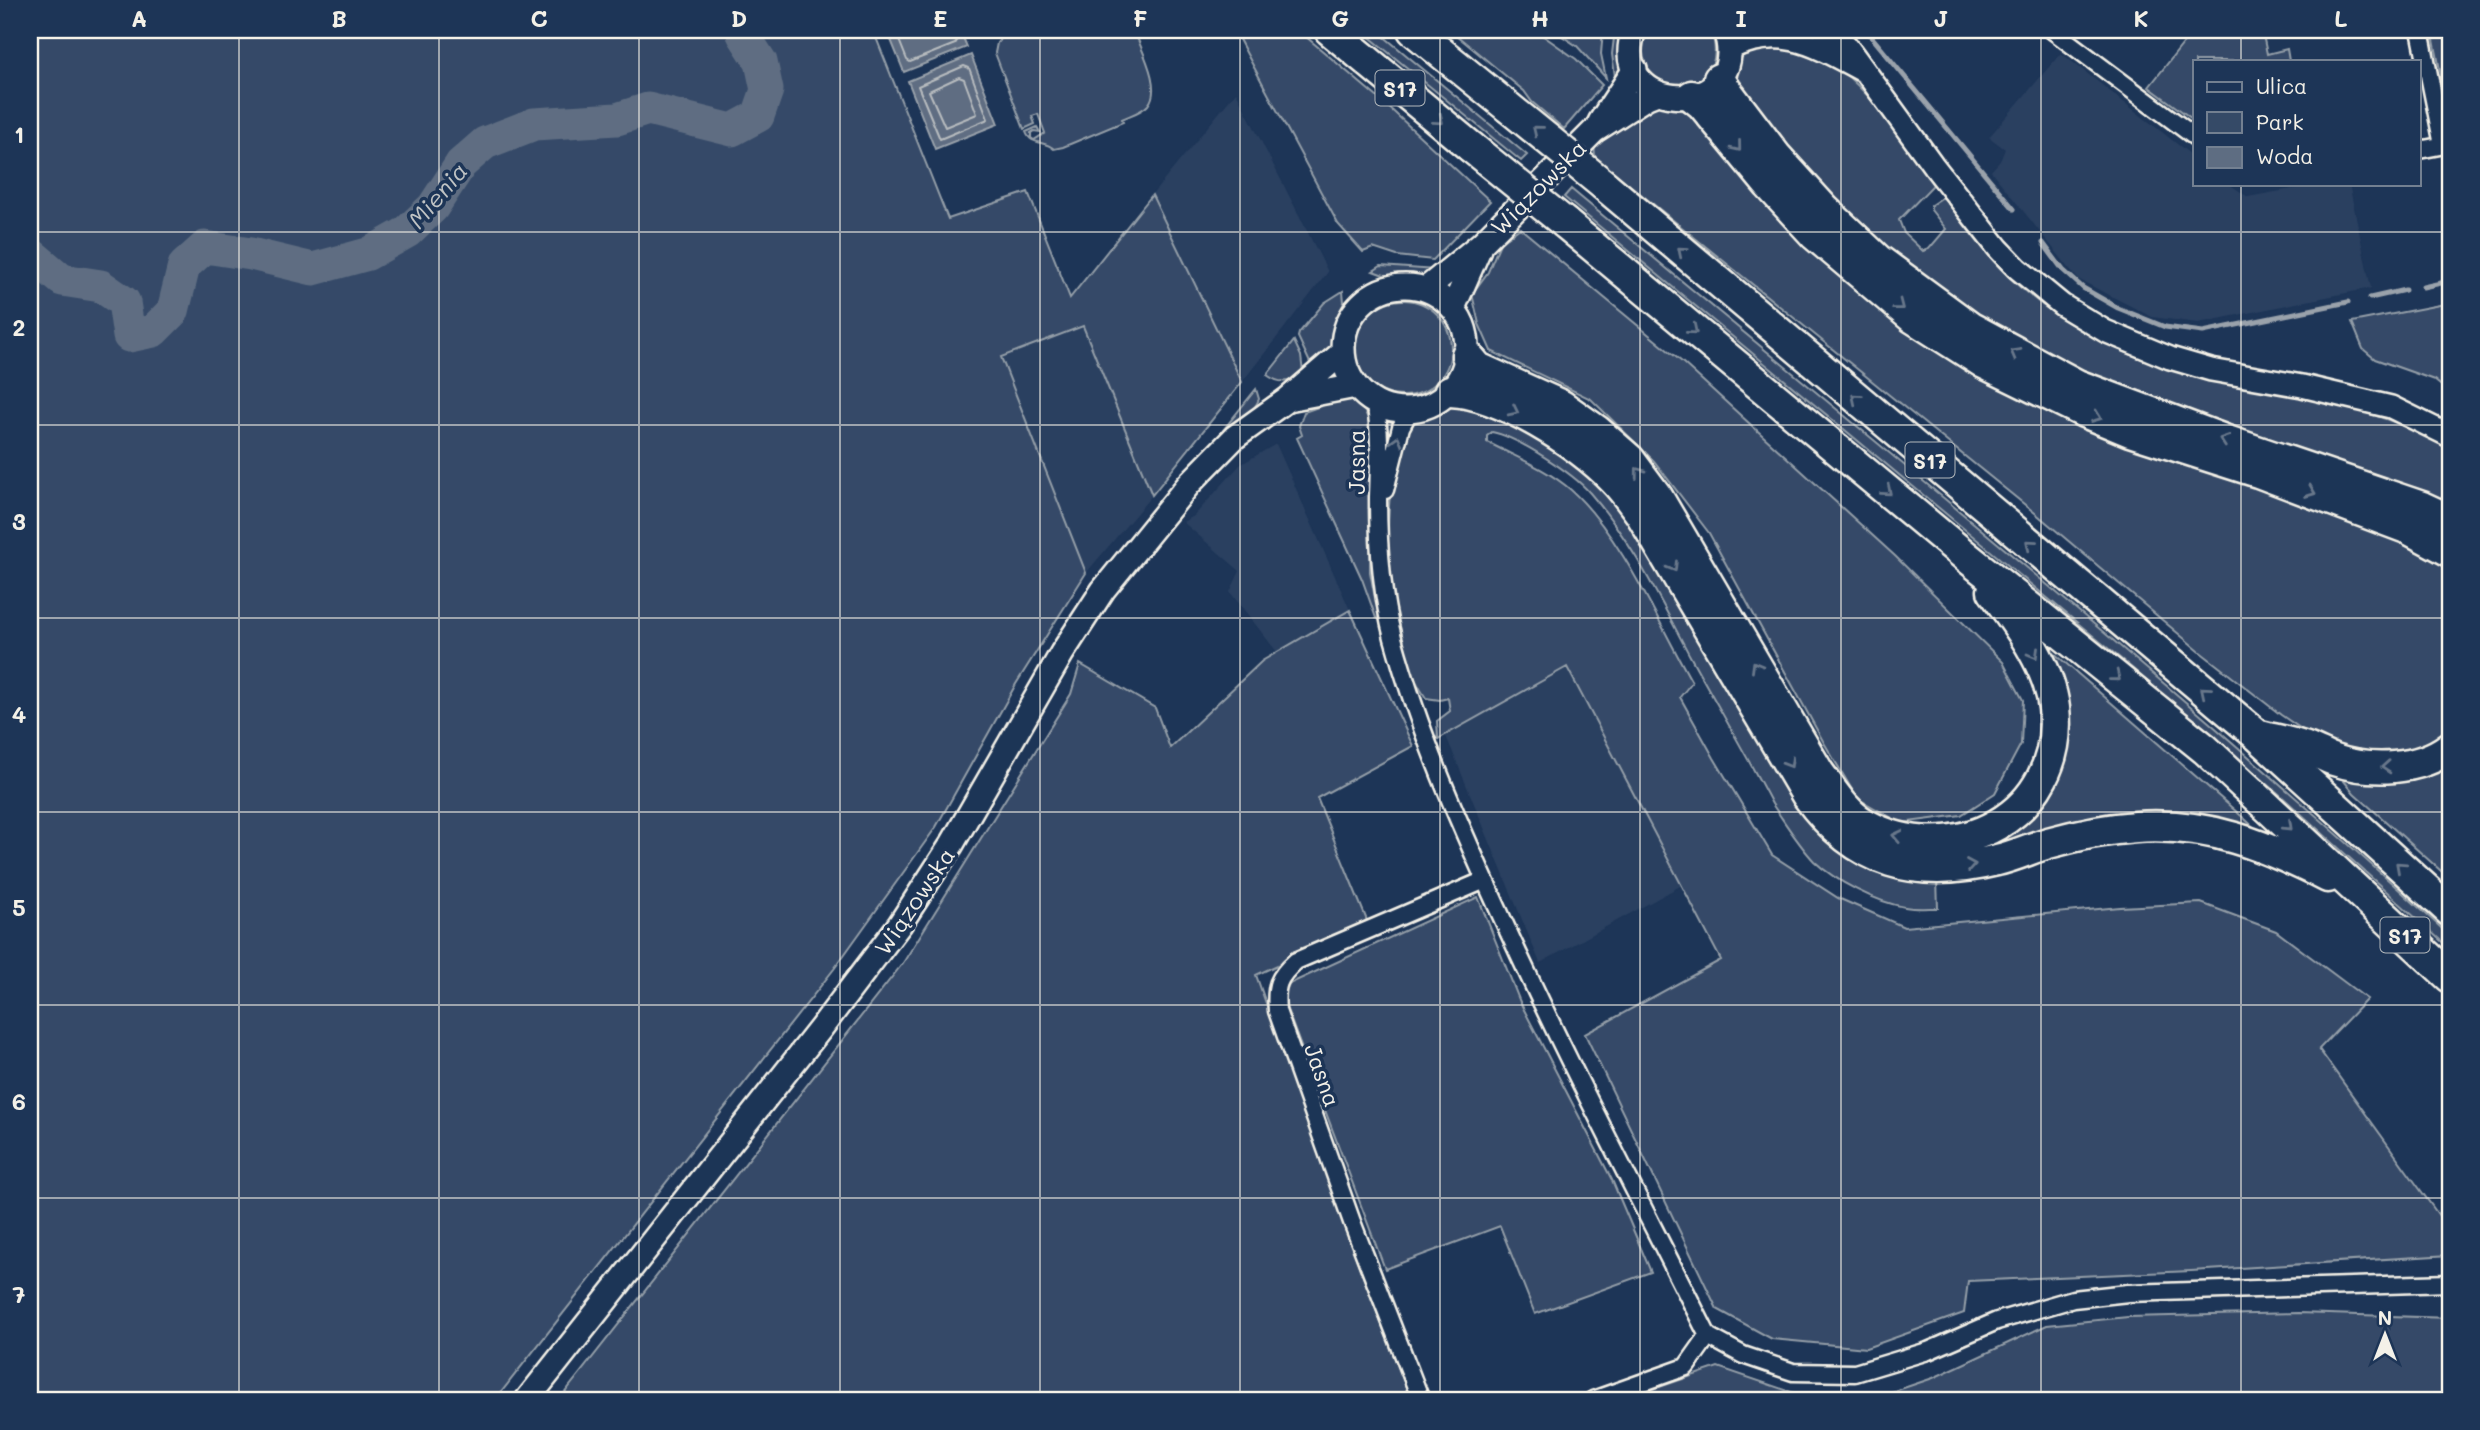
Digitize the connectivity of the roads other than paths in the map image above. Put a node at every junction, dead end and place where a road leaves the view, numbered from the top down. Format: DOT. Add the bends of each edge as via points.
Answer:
graph roads {
  1 [pos="1330,30"];
  2 [pos="1413,30"];
  3 [pos="1634,30"];
  4 [pos="1824,30"];
  5 [pos="2052,30"];
  6 [pos="2420,30"];
  7 [pos="1727,39"];
  8 [pos="1635,69"];
  9 [pos="1865,72"];
  10 [pos="1719,79"];
  11 [pos="1657,93"];
  12 [pos="1692,96"];
  13 [pos="1594,131"];
  14 [pos="2193,136"];
  15 [pos="2446,144"];
  16 [pos="2420,150"];
  17 [pos="1482,243"];
  18 [pos="1426,289"];
  19 [pos="1453,308"];
  20 [pos="1343,352"];
  21 [pos="1466,355"];
  22 [pos="1356,386"];
  23 [pos="1450,391"];
  24 [pos="1288,399"];
  25 [pos="1375,402"];
  26 [pos="1410,410"];
  27 [pos="2450,436"];
  28 [pos="2450,520"];
  29 [pos="1378,523"];
  30 [pos="2450,551"];
  31 [pos="1968,558"];
  32 [pos="2257,735"];
  33 [pos="2450,747"];
  34 [pos="1485,880"];
  35 [pos="2360,893"];
  36 [pos="2450,911"];
  37 [pos="2450,977"];
  38 [pos="2450,1283"];
  39 [pos="1708,1336"];
  40 [pos="527,1400"];
  41 [pos="1421,1400"];
  42 [pos="1593,1400"];
  1 -- 31 [label="highway, S17, one-way, bridge"];
  32 -- 2 [label="highway, S17, one-way, bridge"];
  3 -- 8 [label="main road" via="1631,53"];
  4 -- 9 [label="street" via="1846,45"];
  5 -- 14 [label="street"];
  6 -- 15 [label="street"];
  7 -- 9 [label="street" via="1744,42 1772,36 1799,40"];
  7 -- 10 [label="main road" via="1727,64"];
  8 -- 11 [label="main road"];
  8 -- 13 [label="main road, Wiązowska"];
  9 -- 27 [label="street" via="1998,248 2037,286 2081,317 2170,358 2391,407"];
  10 -- 12 [label="main road" via="1710,89"];
  28 -- 10 [label="highway, one-way" via="2077,385 1971,328 1877,259 1825,210 1776,156"];
  11 -- 12 [label="main road" via="1674,98"];
  11 -- 13 [label="main road, Wiązowska"];
  12 -- 30 [label="highway, one-way" via="1815,235 1912,317 1984,363 2084,412 2409,529"];
  13 -- 17 [label="main road, Wiązowska"];
  15 -- 16 [label="street"];
  17 -- 18 [label="main road, Wiązowska"];
  17 -- 19 [label="main road, Wiązowska"];
  18 -- 19 [label="main road"];
  18 -- 20 [label="main road" via="1394,287 1365,300 1346,328"];
  19 -- 21 [label="main road" via="1464,330"];
  20 -- 22 [label="main road"];
  20 -- 24 [label="main road, Wiązowska"];
  21 -- 23 [label="main road"];
  31 -- 21 [label="highway, one-way" via="2016,622 2045,674 2054,707 2055,742 2044,778 2017,811 1985,833 1951,841 1890,836 1862,823 1819,773 1658,498 1629,459 1562,407 1478,368"];
  22 -- 24 [label="main road, Wiązowska"];
  22 -- 25 [label="main road"];
  23 -- 26 [label="main road" via="1432,404"];
  23 -- 35 [label="highway, one-way" via="1468,391 1550,430 1614,480 1641,514 1807,795 1824,819 1874,856 1944,869 1998,860 2097,831 2191,827 2231,836 2291,859"];
  24 -- 40 [label="main road, Wiązowska" via="1235,437 1198,474 1103,590 900,924"];
  25 -- 26 [label="main road"];
  25 -- 29 [label="street, Jasna" via="1379,421"];
  29 -- 26 [label="street, Jasna, one-way" via="1395,447"];
  29 -- 34 [label="street, Jasna" via="1381,573 1393,637 1419,719"];
  31 -- 35 [label="highway, S17, one-way" via="2205,749"];
  33 -- 32 [label="highway, one-way" via="2408,765 2370,768"];
  36 -- 32 [label="highway, S17, one-way"];
  34 -- 39 [label="street, Jasna" via="1540,1002"];
  34 -- 41 [label="street, Jasna" via="1296,961 1281,975 1275,993 1277,1012 1347,1209"];
  35 -- 37 [label="highway, S17"];
  38 -- 39 [label="street" via="2128,1293 2073,1299 1997,1321 1928,1351 1855,1373 1793,1372 1743,1355"];
  39 -- 42 [label="street" via="1686,1367"];
}
